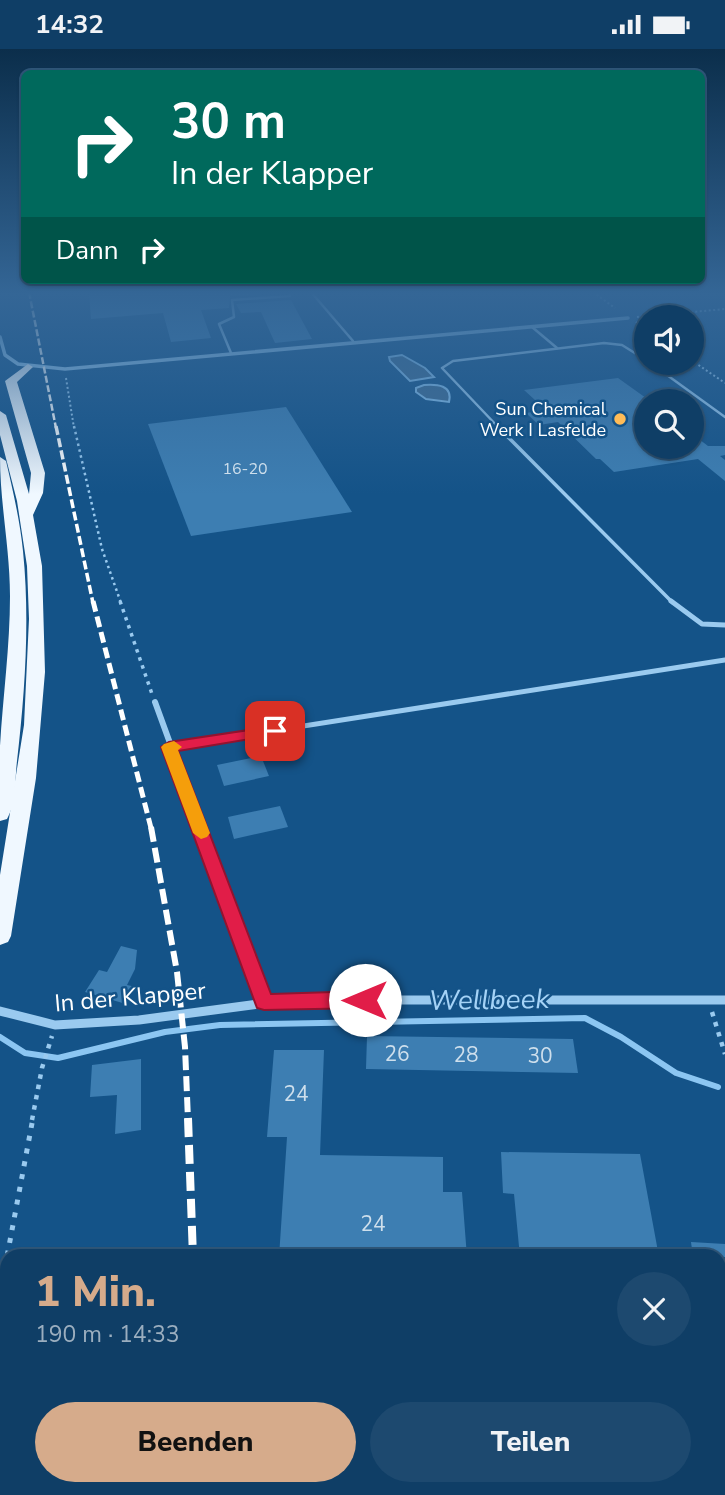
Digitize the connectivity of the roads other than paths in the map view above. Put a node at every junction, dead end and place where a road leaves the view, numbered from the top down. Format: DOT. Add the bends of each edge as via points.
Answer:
graph roads {
  1 [pos="9,359"];
  2 [pos="164,359"];
  3 [pos="465,359"];
  4 [pos="28,367"];
  5 [pos="666,375"];
  6 [pos="0,415"];
  7 [pos="725,417"];
  8 [pos="0,461"];
  9 [pos="27,514"];
  10 [pos="725,625"];
  11 [pos="725,660"];
  12 [pos="155,702"];
  13 [pos="169,747"];
  14 [pos="0,814"];
  15 [pos="0,936"];
  16 [pos="725,1000"];
  17 [pos="264,1002"];
  18 [pos="0,1011"];
  1 -- 4 [label="street"];
  2 -- 4 [label="street" via="65,369"];
  3 -- 10 [label="lane" via="444,364 442,371 679,609 702,624"];
  4 -- 9 [label="highway" via="11,381 38,473"];
  5 -- 7 [label="lane"];
  6 -- 9 [label="highway"];
  8 -- 14 [label="highway" via="17,567 15,695"];
  9 -- 15 [label="highway" via="36,619 35,692 29,769"];
  11 -- 13 [label="lane"];
  12 -- 13 [label="street"];
  13 -- 17 [label="street"];
  16 -- 17 [label="street, In der Klapper"];
  17 -- 18 [label="street, In der Klapper" via="139,1020 55,1025"];
}
